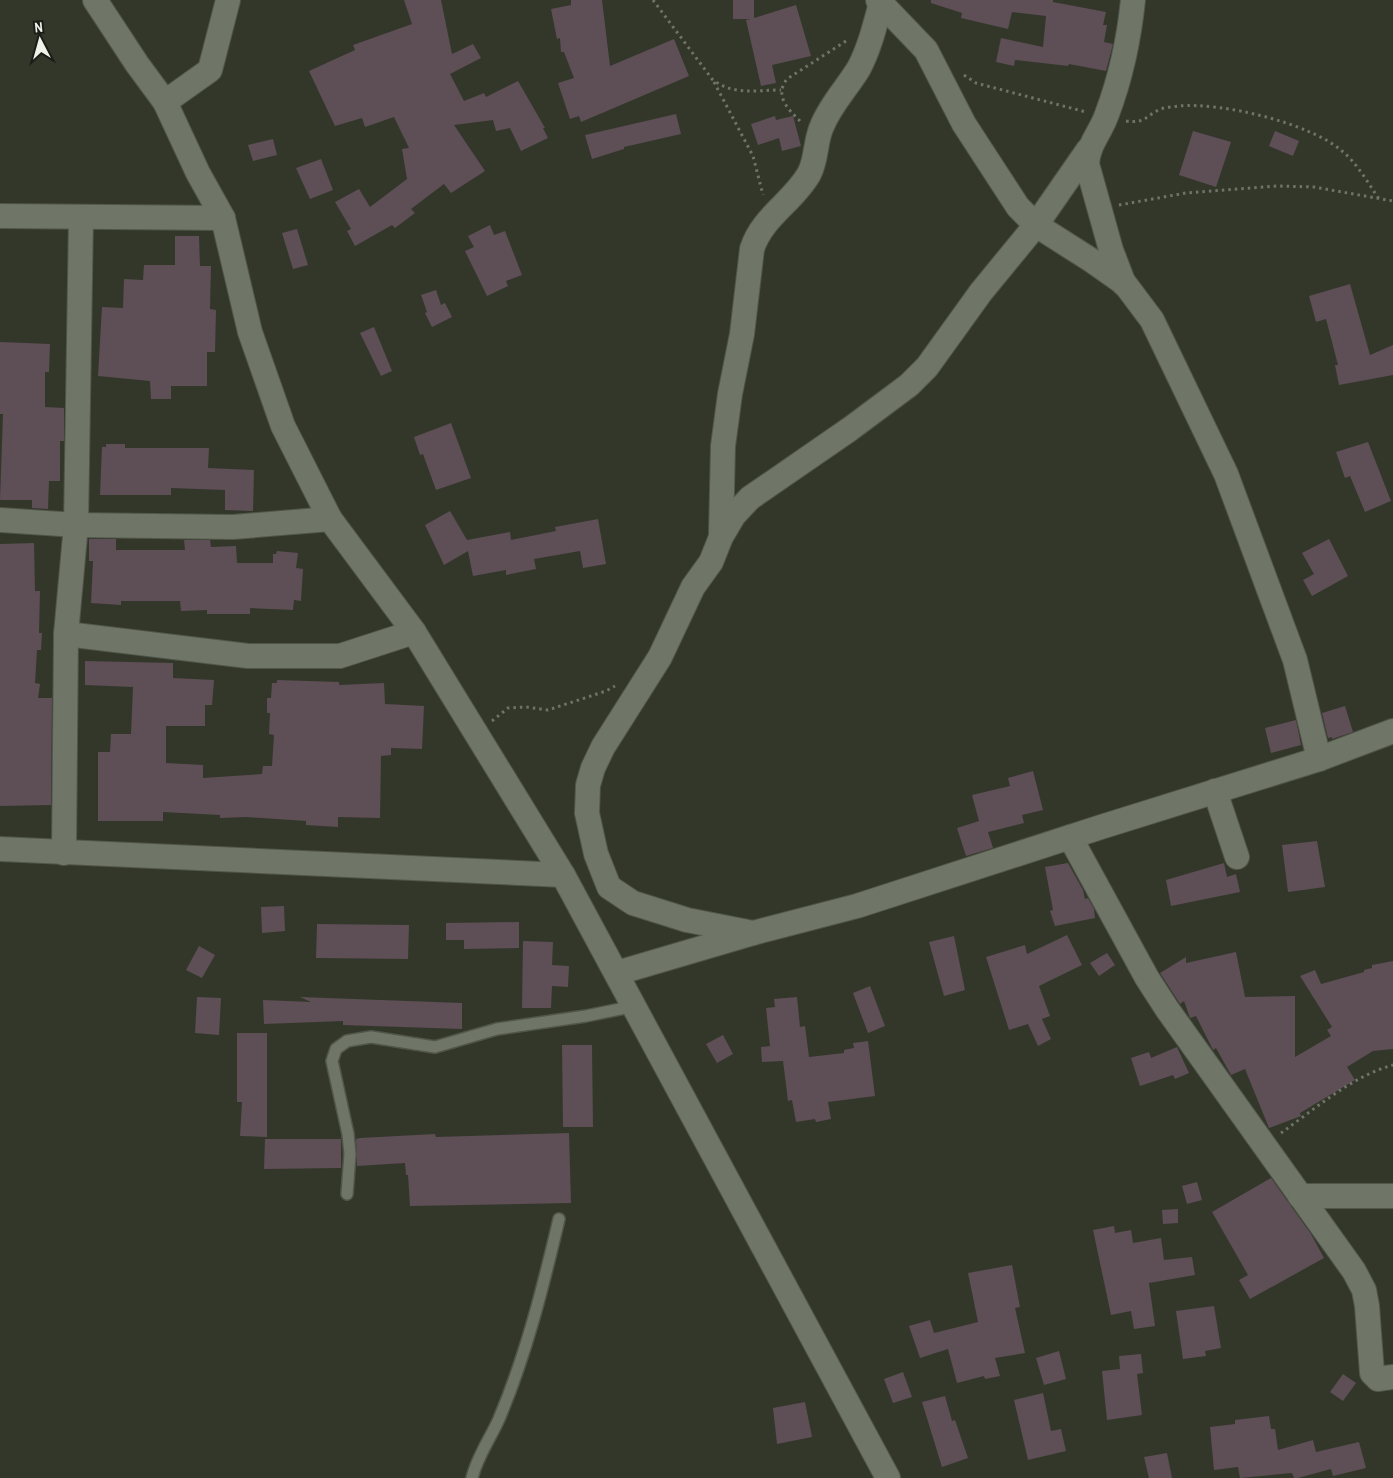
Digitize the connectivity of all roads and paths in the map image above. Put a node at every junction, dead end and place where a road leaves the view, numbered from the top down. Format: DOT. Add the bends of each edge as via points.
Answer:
graph roads {
  1 [pos="96,0"];
  2 [pos="228,0"];
  3 [pos="653,0"];
  4 [pos="1134,0"];
  5 [pos="879,1"];
  6 [pos="871,41"];
  7 [pos="961,74"];
  8 [pos="712,79"];
  9 [pos="781,90"];
  10 [pos="165,102"];
  11 [pos="1106,117"];
  12 [pos="818,138"];
  13 [pos="1088,150"];
  14 [pos="1379,199"];
  15 [pos="1393,201"];
  16 [pos="1099,209"];
  17 [pos="0,216"];
  18 [pos="81,218"];
  19 [pos="223,218"];
  20 [pos="767,220"];
  21 [pos="1036,225"];
  22 [pos="1125,284"];
  23 [pos="330,519"];
  24 [pos="0,520"];
  25 [pos="76,525"];
  26 [pos="721,536"];
  27 [pos="414,632"];
  28 [pos="66,634"];
  29 [pos="622,682"];
  30 [pos="1393,731"];
  31 [pos="478,737"];
  32 [pos="1319,759"];
  33 [pos="1215,791"];
  34 [pos="1070,837"];
  35 [pos="0,850"];
  36 [pos="64,853"];
  37 [pos="1237,857"];
  38 [pos="563,875"];
  39 [pos="754,933"];
  40 [pos="617,973"];
  41 [pos="635,1006"];
  42 [pos="1393,1065"];
  43 [pos="1265,1144"];
  44 [pos="347,1194"];
  45 [pos="1300,1196"];
  46 [pos="1393,1196"];
  47 [pos="560,1219"];
  48 [pos="1393,1377"];
  49 [pos="472,1478"];
  50 [pos="888,1478"];
  1 -- 10 [label="street"];
  2 -- 10 [label="street" via="210,70"];
  3 -- 8 [label="path"];
  4 -- 11 [label="street" via="1129,36"];
  5 -- 6 [label="street"];
  5 -- 21 [label="street" via="926,50 964,124 1018,207"];
  6 -- 9 [label="path" via="847,41 787,79"];
  6 -- 12 [label="street" via="858,68 830,110"];
  7 -- 11 [label="path" via="976,83"];
  8 -- 9 [label="path" via="723,88 735,90"];
  8 -- 20 [label="path" via="753,156"];
  9 -- 12 [label="path" via="785,104"];
  10 -- 19 [label="street"];
  11 -- 13 [label="street"];
  11 -- 14 [label="path" via="1142,122 1160,110 1182,106 1251,112 1333,144 1358,169"];
  12 -- 20 [label="street" via="809,173"];
  13 -- 16 [label="street" via="1089,176"];
  13 -- 21 [label="street"];
  14 -- 15 [label="path"];
  14 -- 16 [label="path" via="1314,187 1278,186 1186,193"];
  16 -- 22 [label="street"];
  17 -- 18 [label="street"];
  18 -- 19 [label="street"];
  18 -- 25 [label="street"];
  19 -- 23 [label="street" via="256,351 283,426"];
  20 -- 26 [label="street" via="752,249 742,334 722,446"];
  21 -- 22 [label="street"];
  21 -- 26 [label="street" via="909,386 750,498"];
  22 -- 32 [label="street" via="1152,320 1226,474 1295,660"];
  23 -- 25 [label="street" via="233,527"];
  23 -- 27 [label="street"];
  24 -- 25 [label="street"];
  25 -- 28 [label="street"];
  26 -- 39 [label="street" via="711,562 693,587 660,657 603,747 588,785 587,813 596,854 609,886 633,903 687,920"];
  27 -- 28 [label="street" via="340,656 248,656"];
  27 -- 31 [label="street"];
  28 -- 36 [label="street"];
  29 -- 31 [label="path" via="606,692 558,708 508,708"];
  30 -- 32 [label="street"];
  31 -- 38 [label="street"];
  32 -- 33 [label="street"];
  33 -- 34 [label="street"];
  33 -- 37 [label="street"];
  34 -- 39 [label="street" via="857,906"];
  34 -- 43 [label="street" via="1152,986"];
  35 -- 36 [label="street"];
  36 -- 38 [label="street"];
  38 -- 40 [label="street"];
  39 -- 40 [label="street"];
  40 -- 41 [label="street"];
  41 -- 44 [label="lane" via="497,1029 436,1047 371,1037 341,1044 332,1061 348,1134"];
  41 -- 50 [label="street"];
  42 -- 43 [label="path" via="1378,1069 1337,1093"];
  43 -- 45 [label="street"];
  45 -- 46 [label="street"];
  45 -- 48 [label="street" via="1364,1290 1370,1326 1372,1373 1378,1379"];
  47 -- 49 [label="lane" via="538,1308 499,1420"];
}
